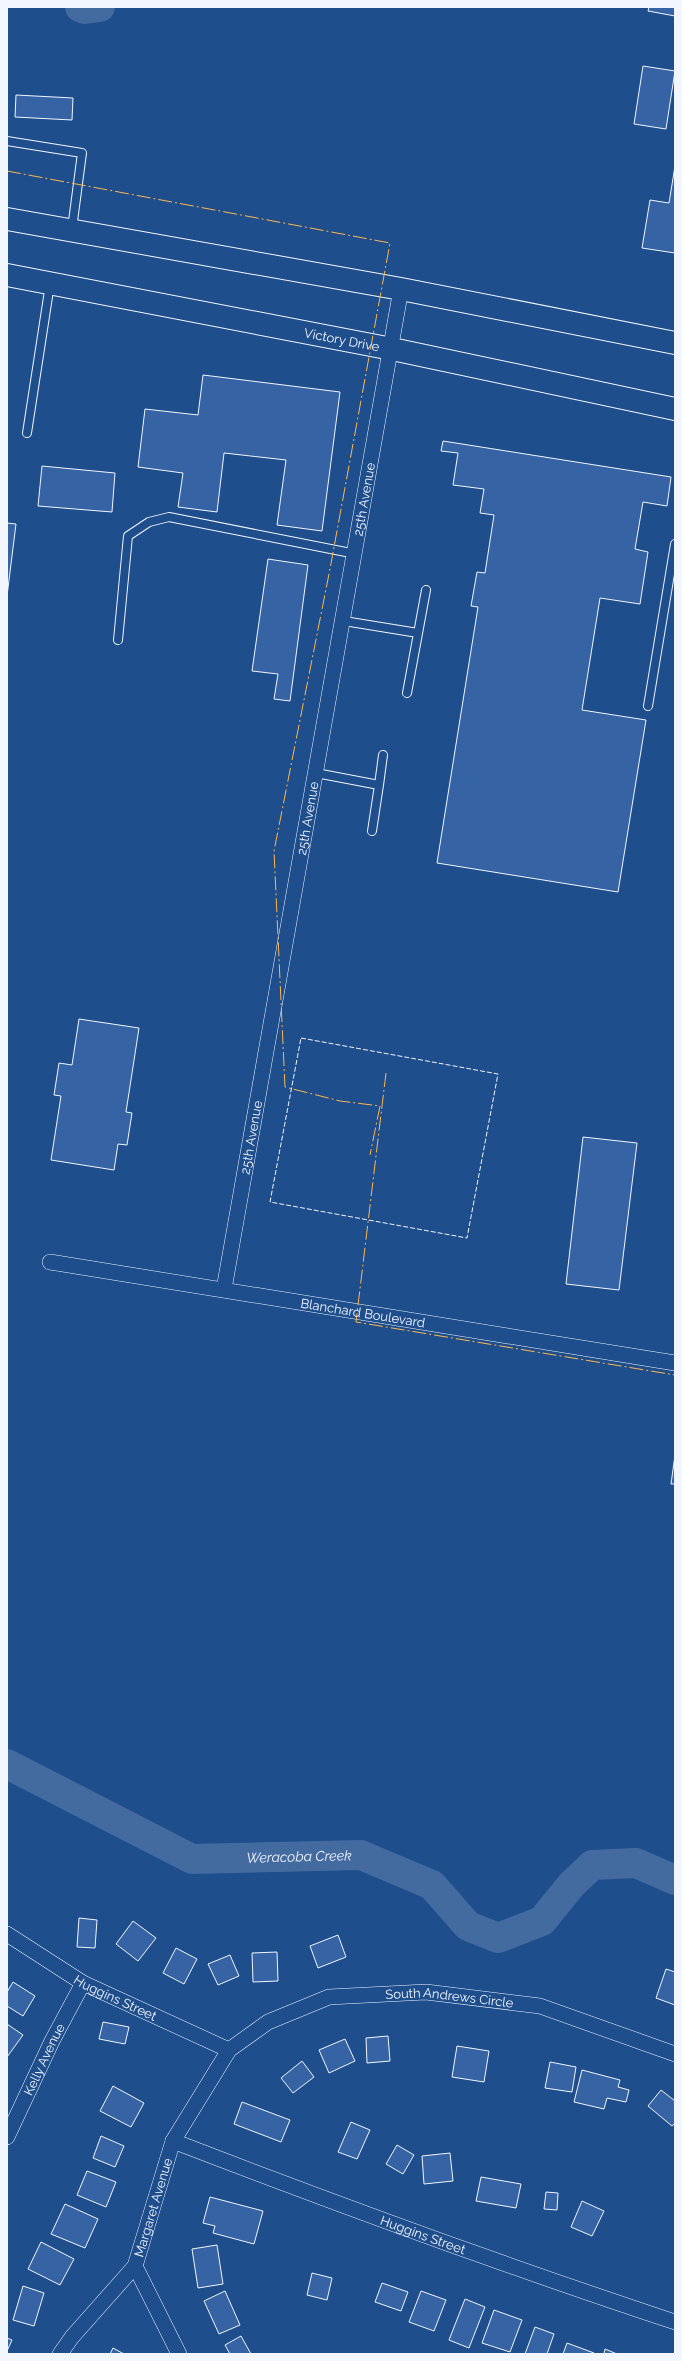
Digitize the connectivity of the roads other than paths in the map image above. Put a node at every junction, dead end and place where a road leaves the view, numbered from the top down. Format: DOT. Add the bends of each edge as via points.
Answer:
graph roads {
  1 [pos="7,142"];
  2 [pos="7,220"];
  3 [pos="72,230"];
  4 [pos="7,275"];
  5 [pos="50,283"];
  6 [pos="402,289"];
  7 [pos="675,342"];
  8 [pos="392,348"];
  9 [pos="675,409"];
  10 [pos="27,433"];
  11 [pos="675,544"];
  12 [pos="356,554"];
  13 [pos="426,590"];
  14 [pos="344,621"];
  15 [pos="418,633"];
  16 [pos="118,640"];
  17 [pos="406,693"];
  18 [pos="648,706"];
  19 [pos="383,755"];
  20 [pos="316,774"];
  21 [pos="379,785"];
  22 [pos="372,831"];
  23 [pos="50,1262"];
  24 [pos="224,1289"];
  25 [pos="675,1363"];
  26 [pos="7,1934"];
  27 [pos="83,1983"];
  28 [pos="229,2050"];
  29 [pos="675,2054"];
  30 [pos="7,2137"];
  31 [pos="173,2141"];
  32 [pos="135,2266"];
  33 [pos="675,2322"];
  34 [pos="60,2354"];
  35 [pos="179,2354"];
  1 -- 3 [label="lane" via="82,153"];
  2 -- 3 [label="highway"];
  3 -- 6 [label="highway"];
  4 -- 5 [label="highway, Victory Drive"];
  5 -- 8 [label="highway, Victory Drive"];
  5 -- 10 [label="lane"];
  6 -- 7 [label="highway"];
  6 -- 8 [label="street, 25th Avenue"];
  8 -- 9 [label="highway, Victory Drive"];
  8 -- 12 [label="street, 25th Avenue"];
  11 -- 18 [label="lane"];
  12 -- 14 [label="street, 25th Avenue"];
  12 -- 16 [label="lane" via="169,517 148,522 128,536"];
  13 -- 15 [label="lane"];
  14 -- 15 [label="lane"];
  14 -- 20 [label="street, 25th Avenue"];
  15 -- 17 [label="lane"];
  19 -- 21 [label="lane"];
  20 -- 21 [label="lane"];
  20 -- 24 [label="street, 25th Avenue"];
  21 -- 22 [label="lane"];
  23 -- 24 [label="street, Blanchard Boulevard"];
  24 -- 25 [label="street, Blanchard Boulevard"];
  26 -- 27 [label="street, Huggins Street"];
  27 -- 28 [label="street, Huggins Street"];
  27 -- 30 [label="street, Kelly Avenue" via="52,2041"];
  28 -- 29 [label="street, South Andrews Circle" via="268,2022 328,1997 426,1992 540,2006"];
  28 -- 31 [label="street, Margaret Avenue"];
  31 -- 32 [label="street, Margaret Avenue"];
  31 -- 33 [label="street, Huggins Street" via="523,2272"];
  32 -- 34 [label="street, Margaret Avenue"];
  32 -- 35 [label="street"];
}
